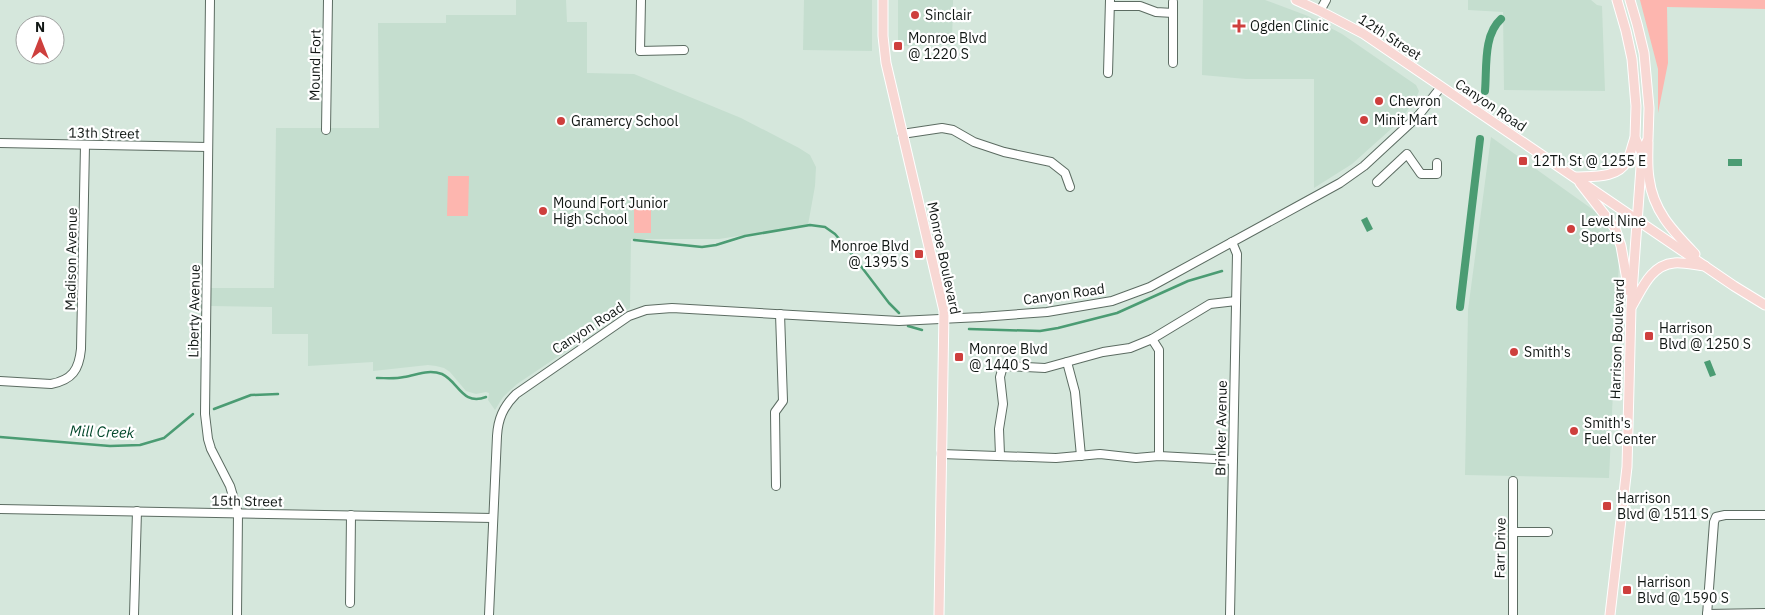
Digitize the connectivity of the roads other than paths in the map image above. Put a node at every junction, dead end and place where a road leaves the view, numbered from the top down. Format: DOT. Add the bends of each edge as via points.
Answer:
graph roads {
  1 [pos="210,0"];
  2 [pos="328,0"];
  3 [pos="641,0"];
  4 [pos="883,0"];
  5 [pos="1296,0"];
  6 [pos="1326,0"];
  7 [pos="1617,0"];
  8 [pos="1630,0"];
  9 [pos="1173,2"];
  10 [pos="1110,3"];
  11 [pos="1320,11"];
  12 [pos="1173,13"];
  13 [pos="684,50"];
  14 [pos="1173,63"];
  15 [pos="1108,73"];
  16 [pos="1441,87"];
  17 [pos="326,130"];
  18 [pos="902,134"];
  19 [pos="1635,138"];
  20 [pos="1648,139"];
  21 [pos="0,143"];
  22 [pos="85,145"];
  23 [pos="208,147"];
  24 [pos="1642,153"];
  25 [pos="1437,163"];
  26 [pos="1575,177"];
  27 [pos="1377,182"];
  28 [pos="1070,187"];
  29 [pos="1638,219"];
  30 [pos="1232,242"];
  31 [pos="1708,266"];
  32 [pos="1236,301"];
  33 [pos="1765,305"];
  34 [pos="1631,307"];
  35 [pos="780,314"];
  36 [pos="944,319"];
  37 [pos="1152,339"];
  38 [pos="1067,362"];
  39 [pos="0,381"];
  40 [pos="941,454"];
  41 [pos="1000,455"];
  42 [pos="1081,456"];
  43 [pos="1159,456"];
  44 [pos="1233,460"];
  45 [pos="1513,481"];
  46 [pos="776,486"];
  47 [pos="0,509"];
  48 [pos="137,511"];
  49 [pos="238,513"];
  50 [pos="351,515"];
  51 [pos="1765,515"];
  52 [pos="493,518"];
  53 [pos="1513,532"];
  54 [pos="1548,532"];
  55 [pos="350,603"];
  56 [pos="1765,612"];
  57 [pos="1707,614"];
  58 [pos="134,615"];
  59 [pos="237,615"];
  60 [pos="489,615"];
  61 [pos="939,615"];
  62 [pos="1230,615"];
  63 [pos="1513,615"];
  64 [pos="1610,615"];
  1 -- 23 [label="street, Liberty Avenue"];
  2 -- 17 [label="street, Mound Fort"];
  3 -- 13 [label="street" via="640,51"];
  4 -- 18 [label="main road, Monroe Boulevard" via="884,52"];
  5 -- 11 [label="main road, 12th Street"];
  6 -- 11 [label="street"];
  7 -- 19 [label="main road, Harrison Boulevard" via="1633,66"];
  8 -- 20 [label="main road, Harrison Boulevard" via="1646,68"];
  9 -- 12 [label="street"];
  10 -- 12 [label="street"];
  10 -- 15 [label="street"];
  11 -- 16 [label="main road, 12th Street" via="1364,34"];
  12 -- 14 [label="street"];
  16 -- 26 [label="main road, Canyon Road"];
  16 -- 30 [label="street, Canyon Road" via="1418,116 1364,166 1340,183"];
  18 -- 28 [label="street" via="942,128 953,130 974,142 1004,152 1051,162 1065,173"];
  18 -- 36 [label="main road, Monroe Boulevard" via="938,280"];
  19 -- 24 [label="main road, Harrison Boulevard"];
  19 -- 26 [label="main road" via="1627,161 1617,171 1604,176"];
  20 -- 24 [label="main road, Harrison Boulevard"];
  20 -- 31 [label="main road" via="1648,177 1658,210"];
  21 -- 22 [label="street, 13th Street"];
  22 -- 23 [label="street, 13th Street"];
  22 -- 39 [label="street, Madison Avenue" via="82,349 78,366 75,372 51,384"];
  23 -- 49 [label="street, Liberty Avenue" via="206,427 211,449 230,486"];
  24 -- 29 [label="main road, Harrison Boulevard"];
  25 -- 27 [label="street" via="1437,174 1421,174 1407,154"];
  26 -- 29 [label="main road, Canyon Road"];
  26 -- 34 [label="main road" via="1617,233"];
  29 -- 31 [label="main road, Canyon Road"];
  29 -- 34 [label="main road, Harrison Boulevard"];
  30 -- 32 [label="street, Brinker Avenue" via="1237,254"];
  30 -- 36 [label="street, Canyon Road" via="1150,287 1112,302 1047,312"];
  31 -- 33 [label="main road, Canyon Road"];
  31 -- 34 [label="main road" via="1676,262 1658,268"];
  32 -- 37 [label="street" via="1210,304"];
  32 -- 44 [label="street, Brinker Avenue"];
  34 -- 64 [label="main road, Harrison Boulevard" via="1627,467"];
  35 -- 36 [label="street, Canyon Road" via="875,321"];
  35 -- 46 [label="street" via="783,401 775,412"];
  35 -- 52 [label="street, Canyon Road" via="672,308 646,310 629,316 539,378 508,401 500,416 496,436"];
  36 -- 40 [label="main road, Monroe Boulevard"];
  37 -- 38 [label="street" via="1130,348"];
  37 -- 43 [label="street" via="1159,350"];
  38 -- 41 [label="street" via="1045,368 1006,366 1002,370 1004,404 999,429"];
  38 -- 42 [label="street" via="1075,392"];
  40 -- 41 [label="street"];
  40 -- 61 [label="main road, Monroe Boulevard"];
  41 -- 42 [label="street"];
  42 -- 43 [label="street"];
  43 -- 44 [label="street"];
  44 -- 62 [label="street, Brinker Avenue"];
  45 -- 53 [label="street, Farr Drive"];
  47 -- 48 [label="street, 15th Street"];
  48 -- 49 [label="street, 15th Street"];
  48 -- 58 [label="street"];
  49 -- 50 [label="street, 15th Street"];
  49 -- 59 [label="street, Liberty Avenue"];
  50 -- 52 [label="street, 15th Street"];
  50 -- 55 [label="street"];
  51 -- 57 [label="street" via="1716,517"];
  52 -- 60 [label="street, Canyon Road"];
  53 -- 54 [label="street"];
  53 -- 63 [label="street, Farr Drive"];
  56 -- 57 [label="street"];
}
